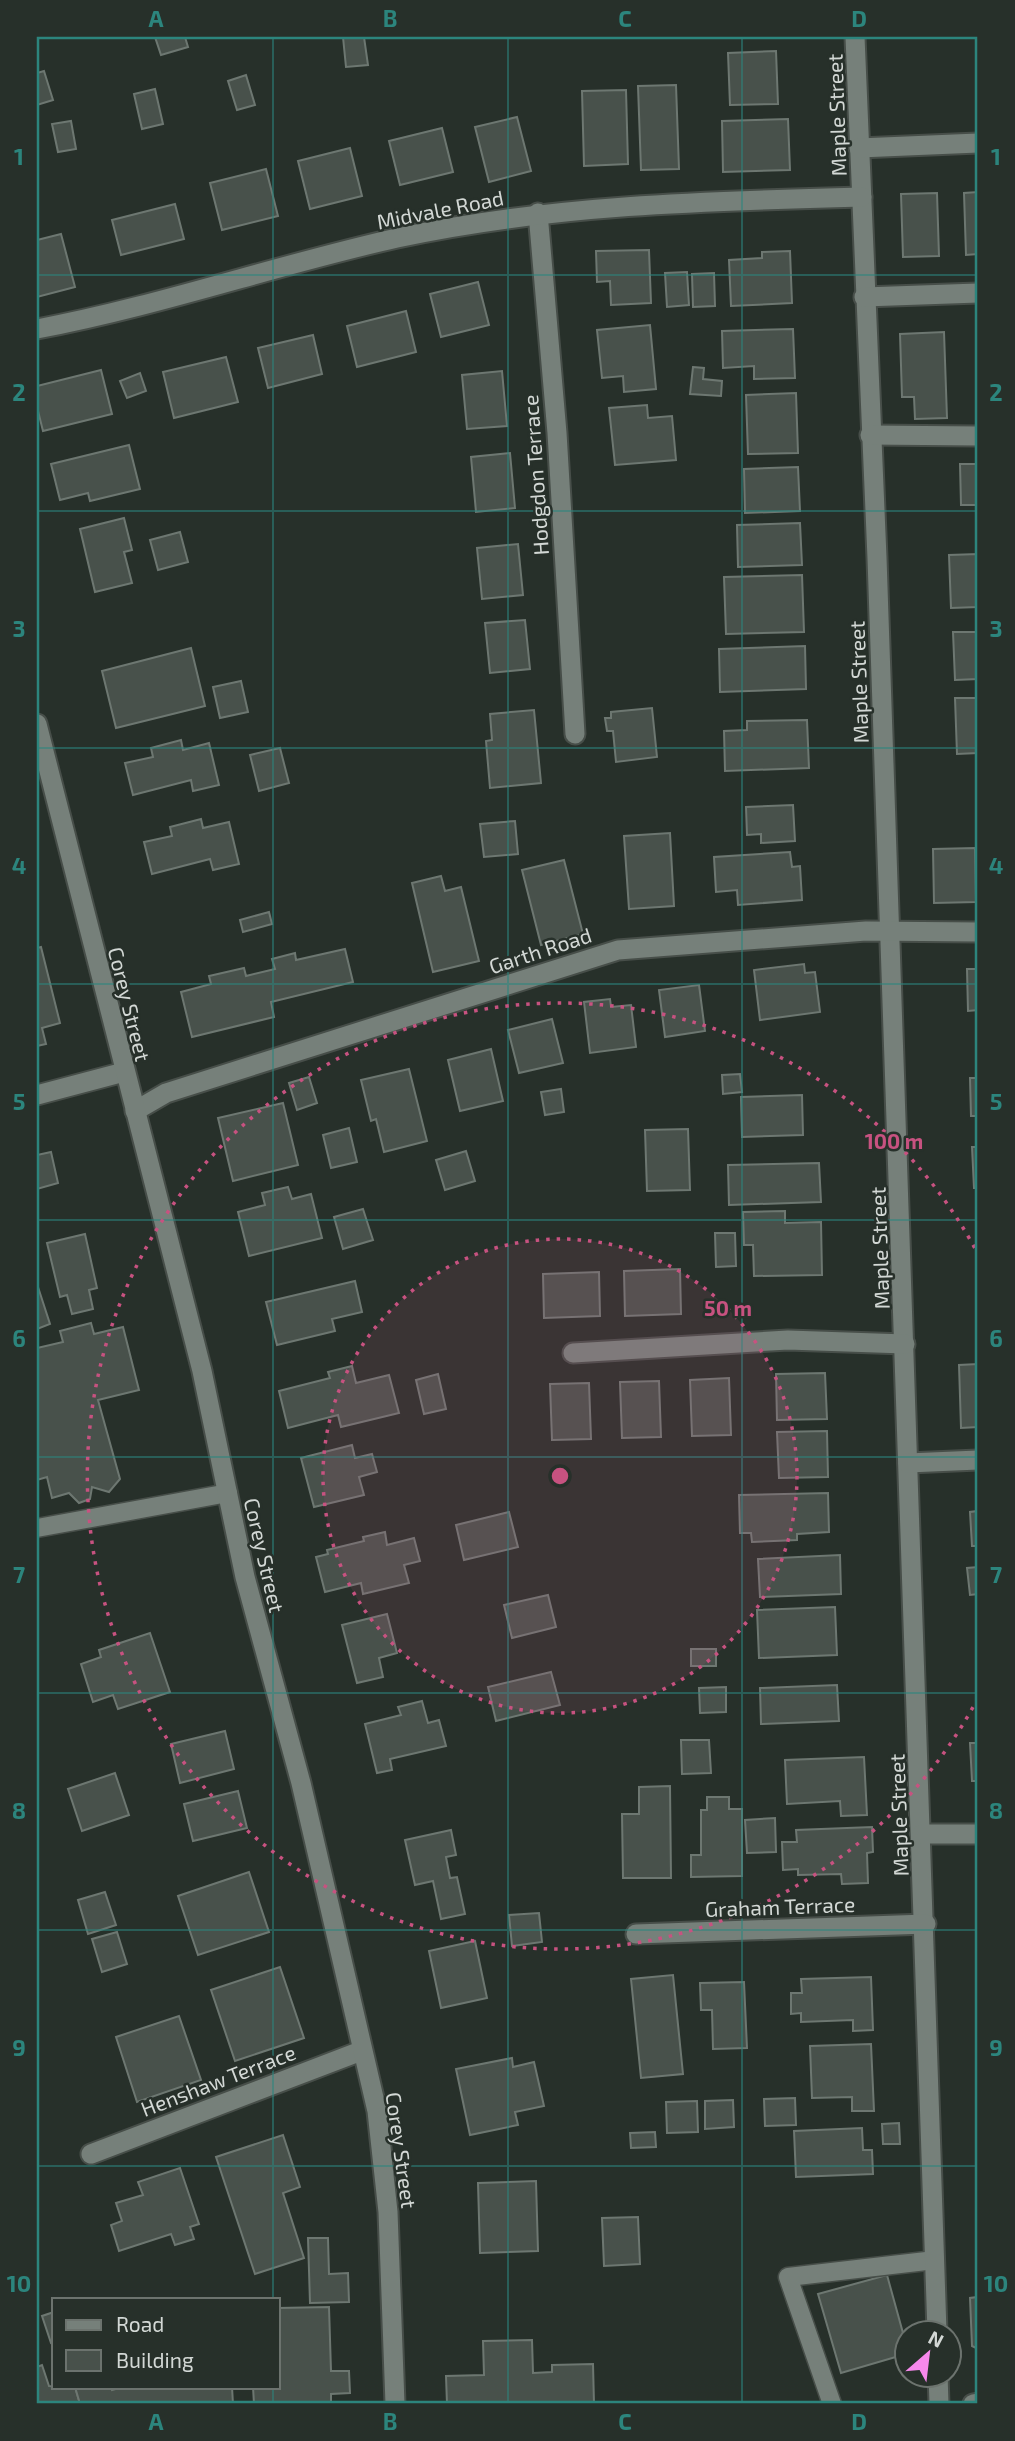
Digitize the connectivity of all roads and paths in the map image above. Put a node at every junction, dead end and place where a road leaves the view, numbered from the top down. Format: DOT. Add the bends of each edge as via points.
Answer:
graph roads {
  1 [pos="855,37"];
  2 [pos="978,143"];
  3 [pos="859,148"];
  4 [pos="862,197"];
  5 [pos="538,213"];
  6 [pos="978,293"];
  7 [pos="864,298"];
  8 [pos="37,329"];
  9 [pos="870,435"];
  10 [pos="978,436"];
  11 [pos="37,724"];
  12 [pos="575,734"];
  13 [pos="43,779"];
  14 [pos="890,930"];
  15 [pos="978,932"];
  16 [pos="124,1072"];
  17 [pos="37,1095"];
  18 [pos="135,1111"];
  19 [pos="905,1344"];
  20 [pos="573,1353"];
  21 [pos="978,1460"];
  22 [pos="908,1463"];
  23 [pos="228,1493"];
  24 [pos="37,1528"];
  25 [pos="922,1834"];
  26 [pos="978,1834"];
  27 [pos="926,1924"];
  28 [pos="636,1934"];
  29 [pos="361,2051"];
  30 [pos="91,2154"];
  31 [pos="935,2260"];
  32 [pos="937,2318"];
  33 [pos="978,2403"];
  34 [pos="395,2404"];
  35 [pos="832,2404"];
  36 [pos="973,2404"];
  1 -- 3 [label="street, Maple Street"];
  2 -- 3 [label="street"];
  3 -- 4 [label="street, Maple Street"];
  4 -- 5 [label="street, Midvale Road" via="624,205"];
  4 -- 7 [label="street, Maple Street"];
  5 -- 8 [label="street, Midvale Road" via="397,238 109,316"];
  5 -- 12 [label="street, Hodgdon Terrace"];
  6 -- 7 [label="street"];
  7 -- 9 [label="street, Maple Street"];
  9 -- 10 [label="street"];
  9 -- 14 [label="street, Maple Street"];
  11 -- 13 [label="street, Corey Street"];
  13 -- 16 [label="street, Corey Street"];
  14 -- 15 [label="street, Garth Road"];
  14 -- 18 [label="street, Garth Road" via="618,950 166,1093"];
  14 -- 19 [label="street, Maple Street"];
  16 -- 17 [label="street"];
  16 -- 18 [label="street, Corey Street"];
  18 -- 23 [label="street, Corey Street" via="202,1371"];
  19 -- 20 [label="street" via="788,1340"];
  19 -- 22 [label="street, Maple Street"];
  21 -- 22 [label="street"];
  22 -- 25 [label="street, Maple Street"];
  23 -- 24 [label="lane"];
  23 -- 29 [label="street, Corey Street" via="245,1577 301,1783"];
  25 -- 26 [label="street"];
  25 -- 27 [label="street, Maple Street"];
  27 -- 28 [label="street, Graham Terrace"];
  27 -- 31 [label="street, Maple Street"];
  29 -- 30 [label="street, Henshaw Terrace"];
  29 -- 34 [label="street, Corey Street" via="383,2153"];
  31 -- 32 [label="street, Maple Street"];
  31 -- 35 [label="lane" via="788,2277"];
  33 -- 36 [label="street"];
}
